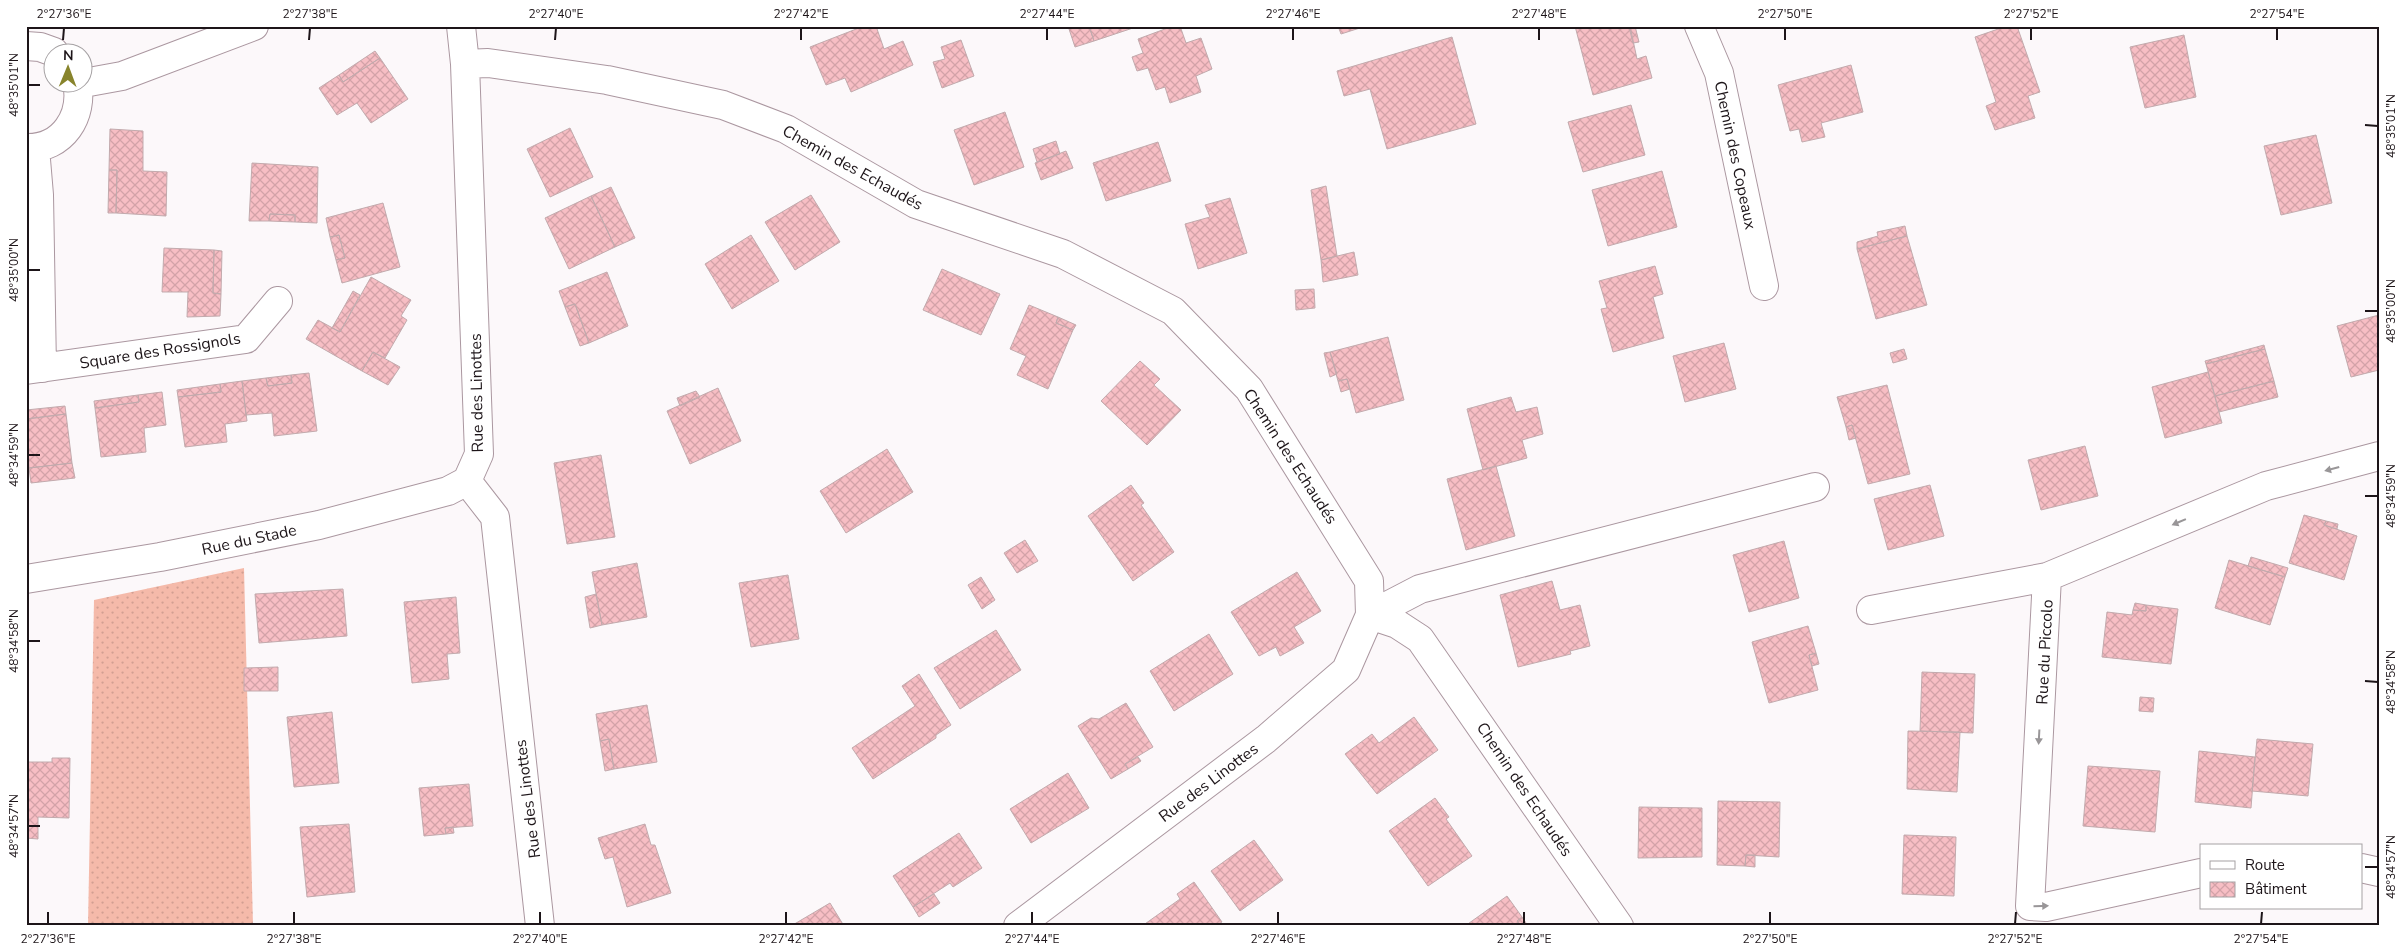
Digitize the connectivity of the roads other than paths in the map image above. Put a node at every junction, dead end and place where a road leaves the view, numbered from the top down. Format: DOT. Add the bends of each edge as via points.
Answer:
graph roads {
  1 [pos="254,26"];
  2 [pos="461,26"];
  3 [pos="1699,26"];
  4 [pos="465,64"];
  5 [pos="92,81"];
  6 [pos="79,92"];
  7 [pos="31,148"];
  8 [pos="1764,286"];
  9 [pos="278,300"];
  10 [pos="34,369"];
  11 [pos="2379,456"];
  12 [pos="467,481"];
  13 [pos="1815,487"];
  14 [pos="2048,577"];
  15 [pos="26,579"];
  16 [pos="1871,610"];
  17 [pos="1370,615"];
  18 [pos="2362,868"];
  19 [pos="2379,872"];
  20 [pos="2200,873"];
  21 [pos="540,926"];
  22 [pos="1018,926"];
  23 [pos="1619,926"];
  1 -- 5 [label="street" via="122,76"];
  2 -- 4 [label="street, Rue des Linottes"];
  3 -- 8 [label="street, Chemin des Copeaux" via="1718,73"];
  4 -- 12 [label="street, Rue des Linottes" via="479,454"];
  4 -- 17 [label="street, Chemin des Echaudés" via="488,63 607,80 723,105 786,129 916,204 1063,254 1173,311 1249,389 1369,581"];
  6 -- 7 [label="street" via="75,118 65,133 52,143"];
  7 -- 10 [label="street" via="39,195"];
  9 -- 10 [label="street, Square des Rossignols" via="246,339"];
  11 -- 14 [label="street, Rue du Piccolo, one-way" via="2266,486"];
  12 -- 15 [label="street, Rue du Stade" via="448,491 319,525 160,557"];
  12 -- 21 [label="street, Rue des Linottes" via="495,516"];
  13 -- 17 [label="street" via="1420,589"];
  14 -- 16 [label="street"];
  14 -- 20 [label="street, Rue du Piccolo, one-way" via="2030,906 2046,906"];
  17 -- 22 [label="street, Rue des Linottes" via="1346,670 1266,739"];
  17 -- 23 [label="street, Chemin des Echaudés" via="1397,624 1420,639"];
  18 -- 19 [label="street"];
}
